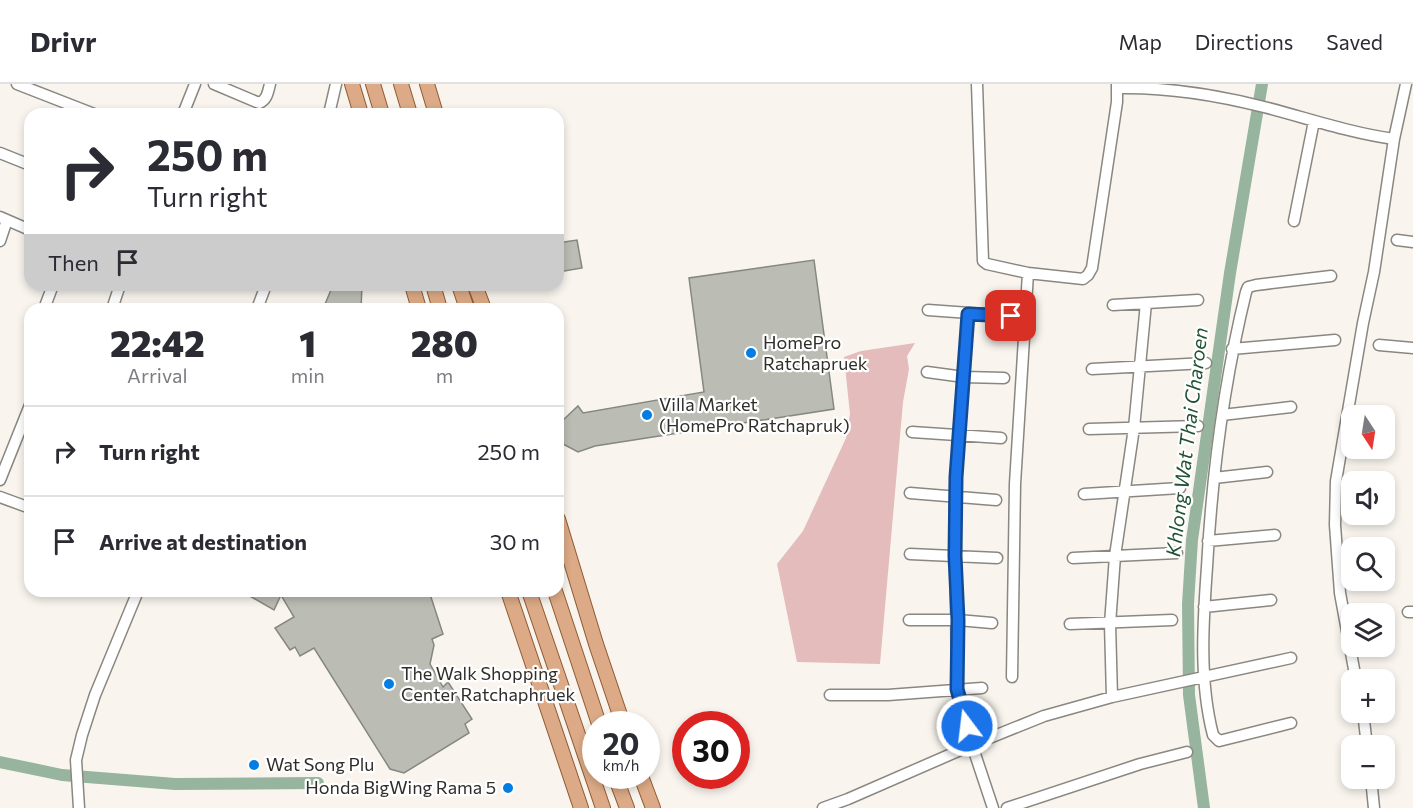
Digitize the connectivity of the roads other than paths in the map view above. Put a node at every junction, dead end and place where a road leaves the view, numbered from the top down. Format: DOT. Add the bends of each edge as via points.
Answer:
graph roads {
  1 [pos="17,84"];
  2 [pos="195,84"];
  3 [pos="214,84"];
  4 [pos="270,84"];
  5 [pos="336,84"];
  6 [pos="352,84"];
  7 [pos="373,84"];
  8 [pos="401,84"];
  9 [pos="428,84"];
  10 [pos="977,84"];
  11 [pos="1406,84"];
  12 [pos="1118,86"];
  13 [pos="79,108"];
  14 [pos="185,108"];
  15 [pos="330,108"];
  16 [pos="359,108"];
  17 [pos="380,108"];
  18 [pos="408,108"];
  19 [pos="434,108"];
  20 [pos="1314,121"];
  21 [pos="1394,139"];
  22 [pos="0,153"];
  23 [pos="24,163"];
  24 [pos="4,219"];
  25 [pos="1294,221"];
  26 [pos="24,228"];
  27 [pos="1397,240"];
  28 [pos="0,241"];
  29 [pos="1413,242"];
  30 [pos="1028,273"];
  31 [pos="1331,276"];
  32 [pos="1198,300"];
  33 [pos="1146,303"];
  34 [pos="1113,305"];
  35 [pos="928,310"];
  36 [pos="968,314"];
  37 [pos="1011,316"];
  38 [pos="1335,340"];
  39 [pos="1379,345"];
  40 [pos="1413,348"];
  41 [pos="1232,349"];
  42 [pos="1206,363"];
  43 [pos="1141,367"];
  44 [pos="1092,369"];
  45 [pos="927,372"];
  46 [pos="964,377"];
  47 [pos="1004,378"];
  48 [pos="1291,406"];
  49 [pos="1222,415"];
  50 [pos="24,420"];
  51 [pos="1198,426"];
  52 [pos="1134,428"];
  53 [pos="1089,429"];
  54 [pos="912,432"];
  55 [pos="959,436"];
  56 [pos="1001,438"];
  57 [pos="1267,472"];
  58 [pos="1214,478"];
  59 [pos="0,480"];
  60 [pos="1180,488"];
  61 [pos="1124,492"];
  62 [pos="910,493"];
  63 [pos="1084,494"];
  64 [pos="955,496"];
  65 [pos="0,497"];
  66 [pos="996,500"];
  67 [pos="24,506"];
  68 [pos="1275,535"];
  69 [pos="564,539"];
  70 [pos="1208,542"];
  71 [pos="1177,553"];
  72 [pos="910,554"];
  73 [pos="955,556"];
  74 [pos="1115,556"];
  75 [pos="997,558"];
  76 [pos="1073,558"];
  77 [pos="136,597"];
  78 [pos="510,597"];
  79 [pos="531,597"];
  80 [pos="557,597"];
  81 [pos="1271,600"];
  82 [pos="1204,607"];
  83 [pos="909,620"];
  84 [pos="958,620"];
  85 [pos="1172,620"];
  86 [pos="992,623"];
  87 [pos="1070,624"];
  88 [pos="1110,624"];
  89 [pos="1291,658"];
  90 [pos="1354,669"];
  91 [pos="1012,677"];
  92 [pos="1201,679"];
  93 [pos="982,688"];
  94 [pos="957,689"];
  95 [pos="830,696"];
  96 [pos="1112,697"];
  97 [pos="594,711"];
  98 [pos="619,711"];
  99 [pos="1292,723"];
  100 [pos="972,745"];
  101 [pos="1187,752"];
  102 [pos="620,789"];
  103 [pos="645,789"];
  104 [pos="1372,789"];
  105 [pos="79,808"];
  106 [pos="581,808"];
  107 [pos="603,808"];
  108 [pos="627,808"];
  109 [pos="652,808"];
  110 [pos="824,808"];
  111 [pos="993,808"];
  112 [pos="1007,808"];
  113 [pos="1374,808"];
  1 -- 13 [label="street"];
  2 -- 14 [label="street"];
  3 -- 4 [label="street" via="259,103 267,96"];
  5 -- 15 [label="street"];
  6 -- 16 [label="main road"];
  7 -- 17 [label="main road"];
  8 -- 18 [label="main road"];
  9 -- 19 [label="main road"];
  10 -- 30 [label="street" via="982,258 987,264"];
  11 -- 21 [label="street"];
  12 -- 20 [label="street" via="1165,89 1250,104"];
  12 -- 30 [label="street" via="1092,268 1083,279"];
  20 -- 21 [label="street"];
  20 -- 25 [label="street"];
  21 -- 90 [label="street" via="1336,481 1340,593"];
  22 -- 23 [label="street"];
  24 -- 26 [label="street"];
  24 -- 28 [label="street"];
  27 -- 29 [label="street"];
  30 -- 91 [label="street" via="1016,484"];
  31 -- 41 [label="street" via="1248,287"];
  32 -- 33 [label="street"];
  33 -- 34 [label="street"];
  33 -- 43 [label="street"];
  35 -- 36 [label="street"];
  36 -- 37 [label="street"];
  36 -- 46 [label="street"];
  38 -- 41 [label="street"];
  39 -- 40 [label="street"];
  41 -- 49 [label="street"];
  42 -- 43 [label="street"];
  43 -- 44 [label="street"];
  43 -- 52 [label="street"];
  45 -- 46 [label="street"];
  46 -- 47 [label="street"];
  46 -- 55 [label="street"];
  48 -- 49 [label="street"];
  49 -- 58 [label="street"];
  50 -- 59 [label="street"];
  51 -- 52 [label="street"];
  52 -- 53 [label="street"];
  52 -- 61 [label="street"];
  54 -- 55 [label="street"];
  55 -- 56 [label="street"];
  55 -- 64 [label="street"];
  57 -- 58 [label="street"];
  58 -- 70 [label="street"];
  60 -- 61 [label="street"];
  61 -- 63 [label="street"];
  61 -- 74 [label="street"];
  62 -- 64 [label="street"];
  64 -- 66 [label="street"];
  64 -- 73 [label="street"];
  65 -- 67 [label="street"];
  68 -- 70 [label="street"];
  69 -- 98 [label="main road"];
  70 -- 82 [label="street"];
  71 -- 74 [label="street"];
  72 -- 73 [label="street"];
  73 -- 75 [label="street"];
  73 -- 84 [label="street"];
  74 -- 76 [label="street"];
  74 -- 88 [label="street"];
  77 -- 105 [label="street" via="95,695 76,761"];
  78 -- 106 [label="main road"];
  79 -- 107 [label="main road"];
  80 -- 97 [label="main road"];
  81 -- 82 [label="street"];
  82 -- 92 [label="street"];
  83 -- 84 [label="street"];
  84 -- 86 [label="street"];
  84 -- 94 [label="street"];
  85 -- 88 [label="street"];
  87 -- 88 [label="street"];
  88 -- 96 [label="street"];
  89 -- 92 [label="street"];
  92 -- 96 [label="street"];
  92 -- 99 [label="street" via="1213,735 1219,741"];
  93 -- 94 [label="street"];
  94 -- 95 [label="street"];
  94 -- 100 [label="street"];
  96 -- 100 [label="street" via="1044,716"];
  100 -- 110 [label="street"];
  100 -- 111 [label="street"];
  101 -- 112 [label="street"];
  102 -- 108 [label="main road"];
  103 -- 109 [label="main road"];
  104 -- 113 [label="street"];
}
